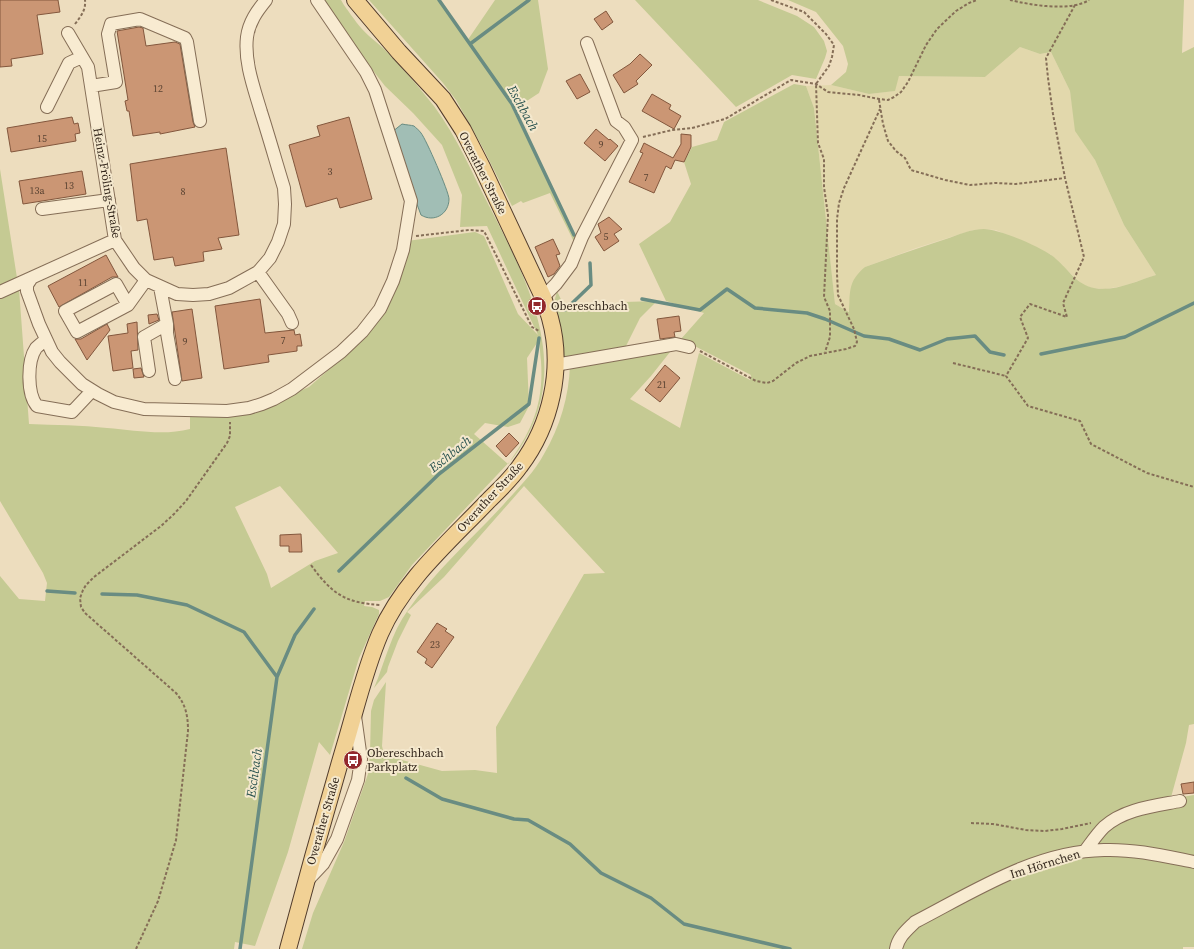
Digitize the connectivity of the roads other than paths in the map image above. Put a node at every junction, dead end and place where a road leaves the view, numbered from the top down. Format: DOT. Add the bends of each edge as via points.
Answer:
graph roads {
  1 [pos="266,0"];
  2 [pos="317,0"];
  3 [pos="355,0"];
  4 [pos="68,33"];
  5 [pos="587,43"];
  6 [pos="82,57"];
  7 [pos="91,86"];
  8 [pos="47,106"];
  9 [pos="200,121"];
  10 [pos="109,200"];
  11 [pos="42,210"];
  12 [pos="115,240"];
  13 [pos="258,272"];
  14 [pos="31,279"];
  15 [pos="146,280"];
  16 [pos="160,287"];
  17 [pos="0,292"];
  18 [pos="543,297"];
  19 [pos="128,305"];
  20 [pos="292,323"];
  21 [pos="167,324"];
  22 [pos="46,340"];
  23 [pos="689,347"];
  24 [pos="556,364"];
  25 [pos="149,371"];
  26 [pos="175,379"];
  27 [pos="90,390"];
  28 [pos="354,713"];
  29 [pos="1180,801"];
  30 [pos="1084,851"];
  31 [pos="1194,862"];
  32 [pos="306,883"];
  33 [pos="288,949"];
  34 [pos="896,949"];
  1 -- 13 [label="street, Heinz-Fröling-Straße" via="249,25 247,55 250,76 284,188 285,204 284,224 278,242 270,258"];
  2 -- 27 [label="street" via="376,90 411,201 403,250 380,309 362,332 341,352 292,389 249,408 227,411 144,409 114,402"];
  3 -- 18 [label="main road, Overather Straße" via="443,100 459,124"];
  4 -- 6 [label="street, Heinz-Fröling-Straße"];
  5 -- 18 [label="street" via="616,121 624,127 632,140 582,237 571,264"];
  6 -- 7 [label="street, Heinz-Fröling-Straße" via="88,67"];
  6 -- 8 [label="street" via="69,63"];
  7 -- 9 [label="street" via="116,82 108,34 111,24 140,19 185,38"];
  7 -- 10 [label="street, Heinz-Fröling-Straße"];
  10 -- 11 [label="street"];
  10 -- 12 [label="street, Heinz-Fröling-Straße"];
  12 -- 14 [label="street"];
  12 -- 15 [label="street, Heinz-Fröling-Straße" via="134,268"];
  13 -- 16 [label="street, Heinz-Fröling-Straße" via="229,288 209,294 177,294"];
  13 -- 20 [label="street"];
  14 -- 17 [label="street"];
  14 -- 22 [label="street" via="27,291"];
  15 -- 16 [label="street, Heinz-Fröling-Straße"];
  15 -- 19 [label="street"];
  16 -- 21 [label="street"];
  18 -- 24 [label="main road, Overather Straße" via="550,318"];
  19 -- 19 [label="street" via="77,332 65,311 116,284"];
  21 -- 25 [label="street" via="144,337"];
  21 -- 26 [label="street"];
  22 -- 27 [label="street" via="60,362"];
  22 -- 27 [label="street" via="36,348 31,361 31,396 37,406 72,412"];
  23 -- 24 [label="street" via="676,344"];
  24 -- 28 [label="main road, Overather Straße" via="549,410 528,455 510,479 411,583 381,633"];
  28 -- 32 [label="main road, Overather Straße"];
  28 -- 32 [label="street" via="361,759 358,780 337,839 323,864"];
  29 -- 30 [label="street" via="1131,811 1114,819"];
  30 -- 31 [label="street, Im Hörnchen" via="1142,852"];
  30 -- 34 [label="street, Im Hörnchen" via="1025,867 998,879 916,922 900,938"];
  32 -- 33 [label="main road, Overather Straße"];
}
